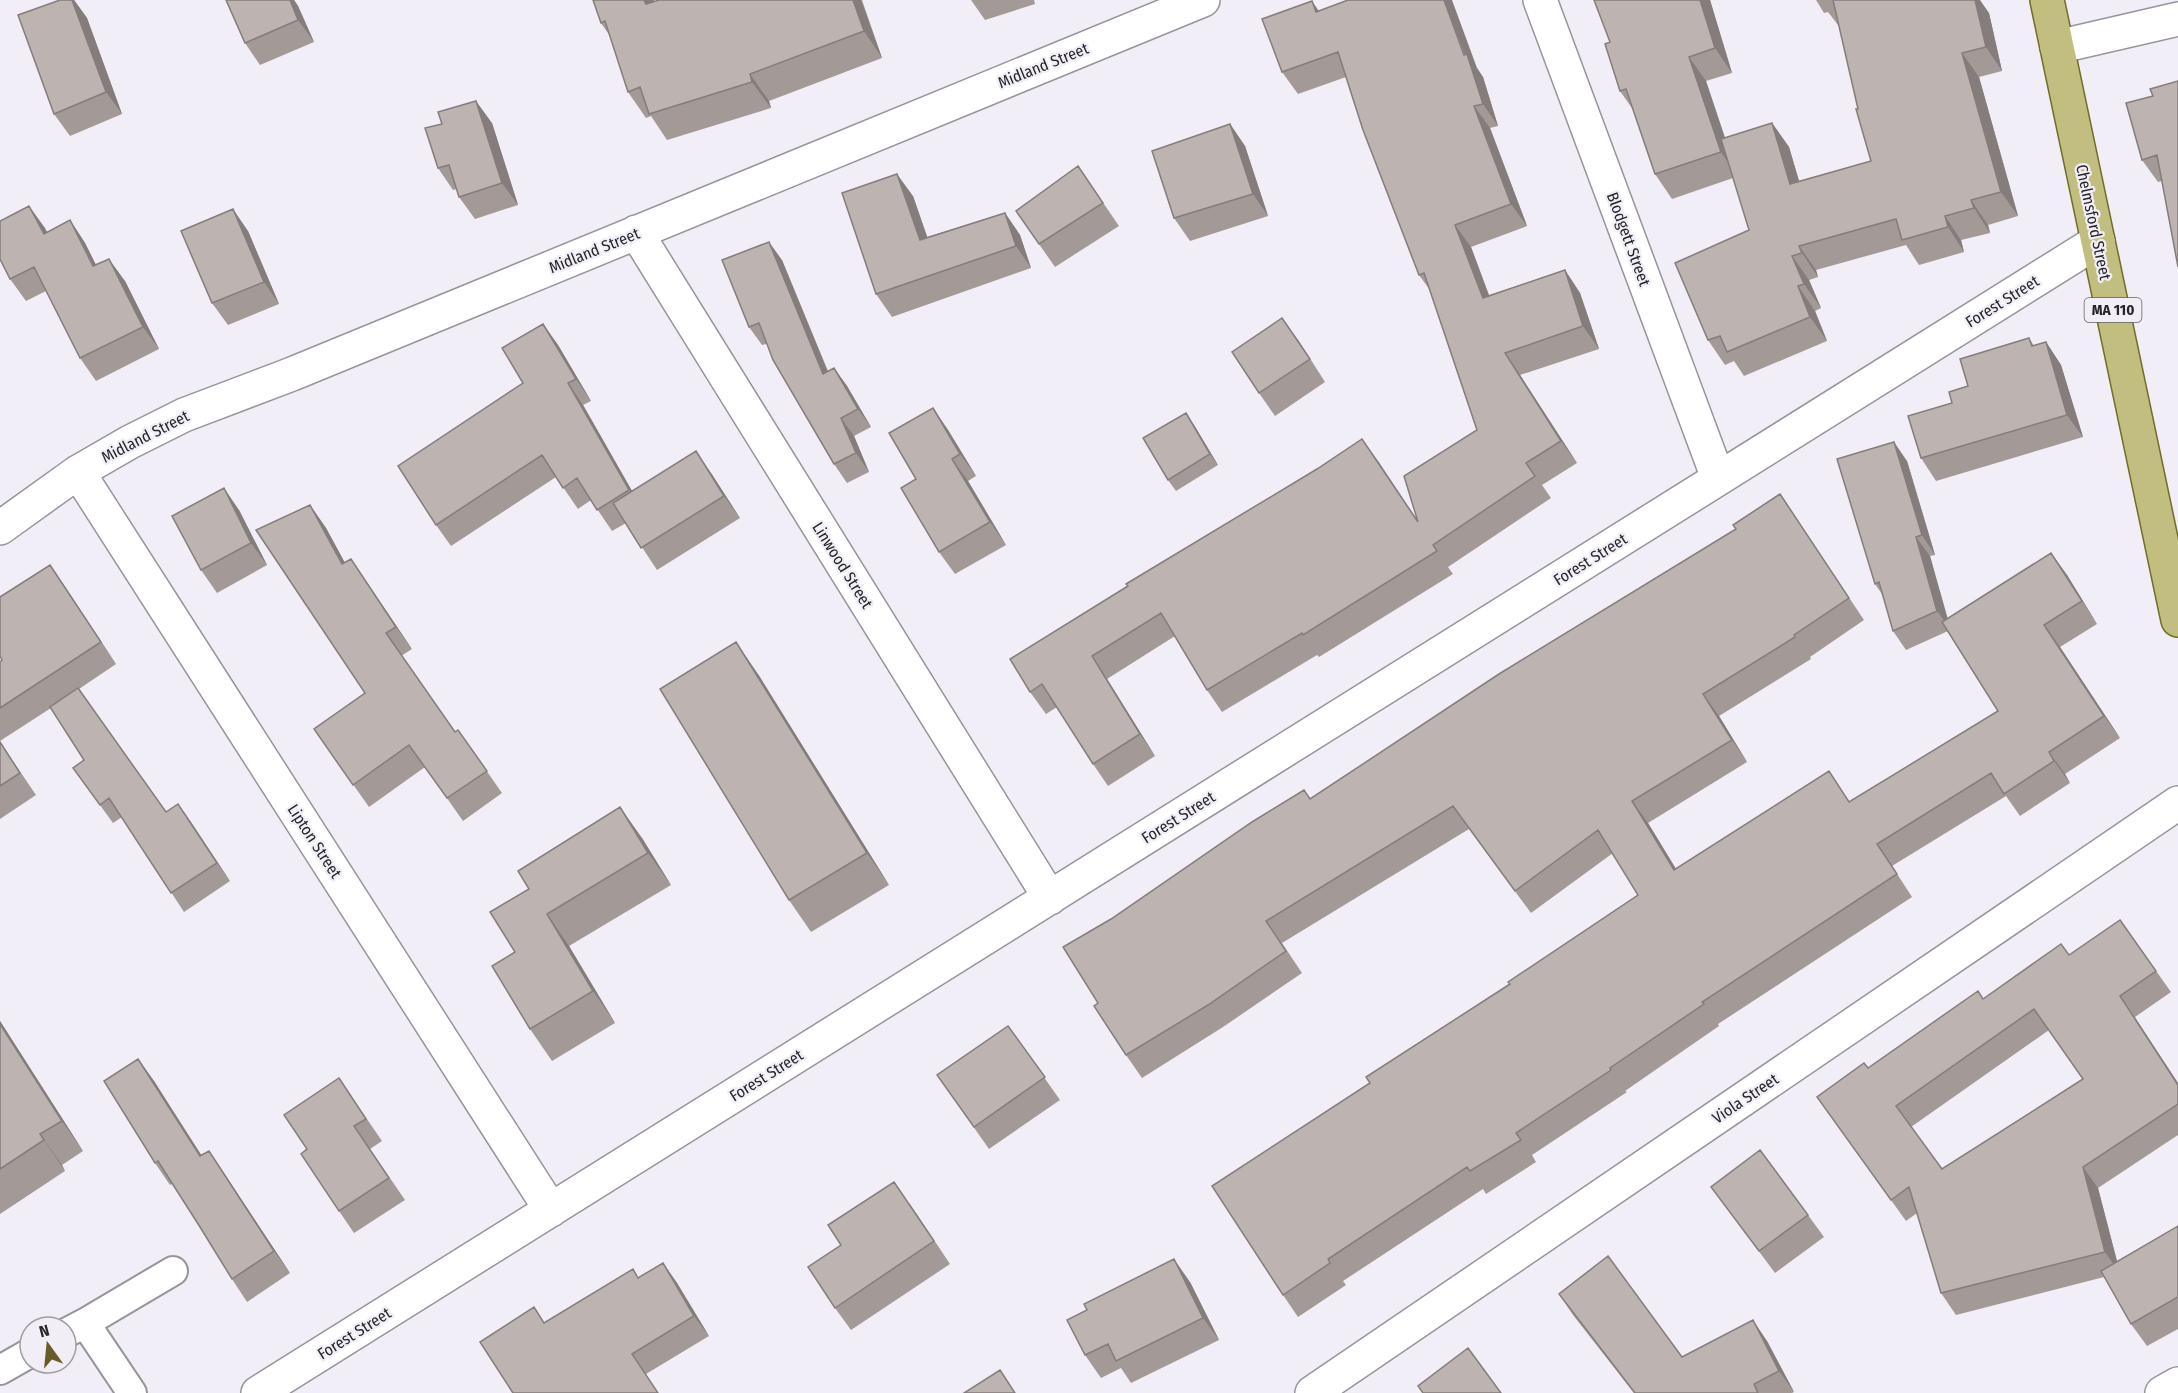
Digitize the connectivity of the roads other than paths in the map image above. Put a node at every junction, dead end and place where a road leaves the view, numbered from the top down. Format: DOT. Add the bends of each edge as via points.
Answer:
graph roads {
  1 [pos="1203,0"];
  2 [pos="1540,0"];
  3 [pos="2047,0"];
  4 [pos="2178,19"];
  5 [pos="2057,47"];
  6 [pos="636,232"];
  7 [pos="2098,241"];
  8 [pos="78,472"];
  9 [pos="1718,478"];
  10 [pos="0,528"];
  11 [pos="2176,605"];
  12 [pos="2178,803"];
  13 [pos="1050,898"];
  14 [pos="551,1210"];
  15 [pos="173,1271"];
  16 [pos="78,1327"];
  17 [pos="78,1330"];
  18 [pos="18,1360"];
  19 [pos="0,1370"];
  20 [pos="2178,1384"];
  21 [pos="132,1393"];
  22 [pos="258,1393"];
  23 [pos="1312,1393"];
  24 [pos="2162,1393"];
  1 -- 6 [label="street, Midland Street"];
  2 -- 9 [label="street, Blodgett Street"];
  3 -- 5 [label="main road, Chelmsford Street / MA 110"];
  4 -- 5 [label="street"];
  5 -- 7 [label="main road, Chelmsford Street / MA 110"];
  6 -- 8 [label="street, Midland Street" via="184,415"];
  6 -- 13 [label="street, Linwood Street"];
  7 -- 9 [label="street, Forest Street"];
  7 -- 11 [label="main road, Chelmsford Street / MA 110"];
  8 -- 10 [label="street, Midland Street"];
  8 -- 14 [label="street, Lipton Street"];
  9 -- 13 [label="street, Forest Street"];
  12 -- 23 [label="street, Viola Street"];
  13 -- 14 [label="street, Forest Street"];
  14 -- 22 [label="street, Forest Street"];
  15 -- 16 [label="lane"];
  17 -- 21 [label="lane"];
  18 -- 19 [label="lane"];
  20 -- 24 [label="street"];
}
